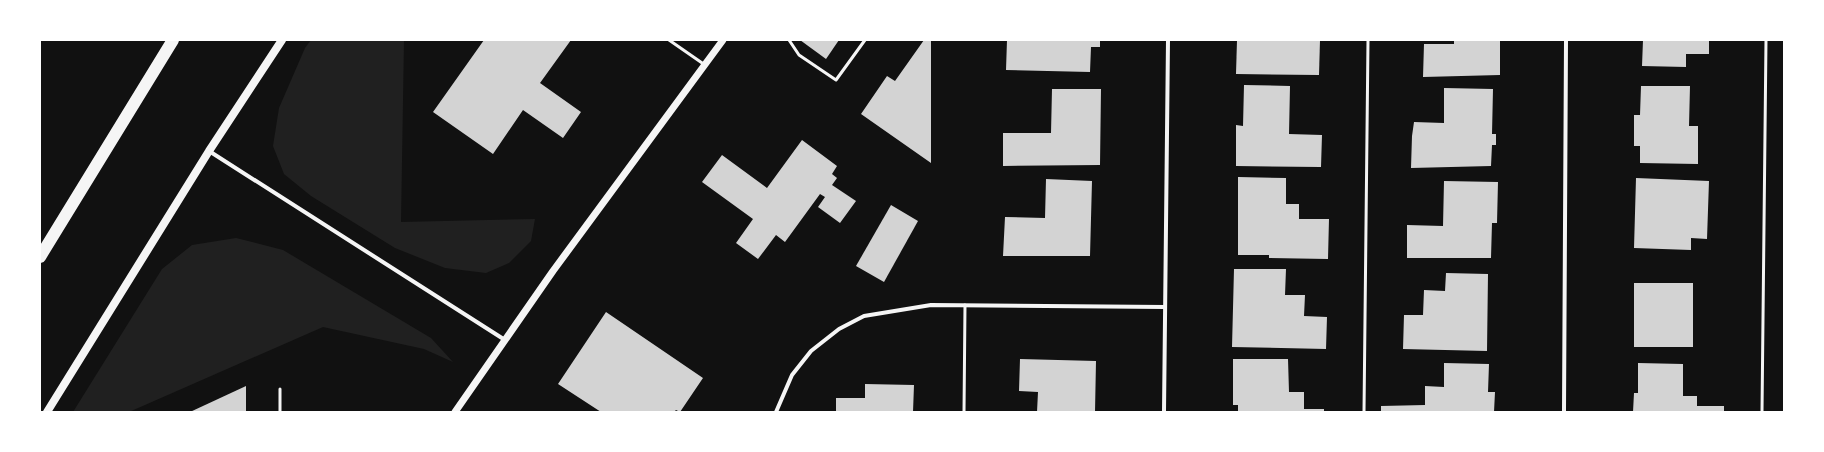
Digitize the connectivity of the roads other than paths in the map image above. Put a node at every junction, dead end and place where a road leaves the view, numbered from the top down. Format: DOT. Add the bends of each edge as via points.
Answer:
graph roads {
  1 [pos="173,40"];
  2 [pos="282,40"];
  3 [pos="669,40"];
  4 [pos="723,40"];
  5 [pos="789,40"];
  6 [pos="865,40"];
  7 [pos="1168,40"];
  8 [pos="1368,40"];
  9 [pos="1566,40"];
  10 [pos="1766,40"];
  11 [pos="705,65"];
  12 [pos="209,151"];
  13 [pos="40,257"];
  14 [pos="964,305"];
  15 [pos="1165,307"];
  16 [pos="505,340"];
  17 [pos="280,389"];
  18 [pos="47,412"];
  19 [pos="280,412"];
  20 [pos="455,412"];
  21 [pos="776,412"];
  22 [pos="964,412"];
  23 [pos="1164,412"];
  24 [pos="1364,412"];
  25 [pos="1564,412"];
  26 [pos="1762,412"];
  1 -- 13 [label="highway"];
  2 -- 12 [label="main road"];
  3 -- 11 [label="lane"];
  4 -- 11 [label="street"];
  5 -- 6 [label="lane" via="799,55 836,80"];
  7 -- 15 [label="street"];
  8 -- 24 [label="lane"];
  9 -- 25 [label="street"];
  10 -- 26 [label="lane"];
  11 -- 16 [label="street" via="552,271"];
  12 -- 16 [label="street"];
  12 -- 18 [label="main road"];
  14 -- 15 [label="street"];
  14 -- 21 [label="street" via="898,309 864,316 839,330 811,351 792,375"];
  14 -- 22 [label="lane"];
  15 -- 23 [label="street"];
  16 -- 20 [label="street"];
  17 -- 19 [label="lane"];
}
